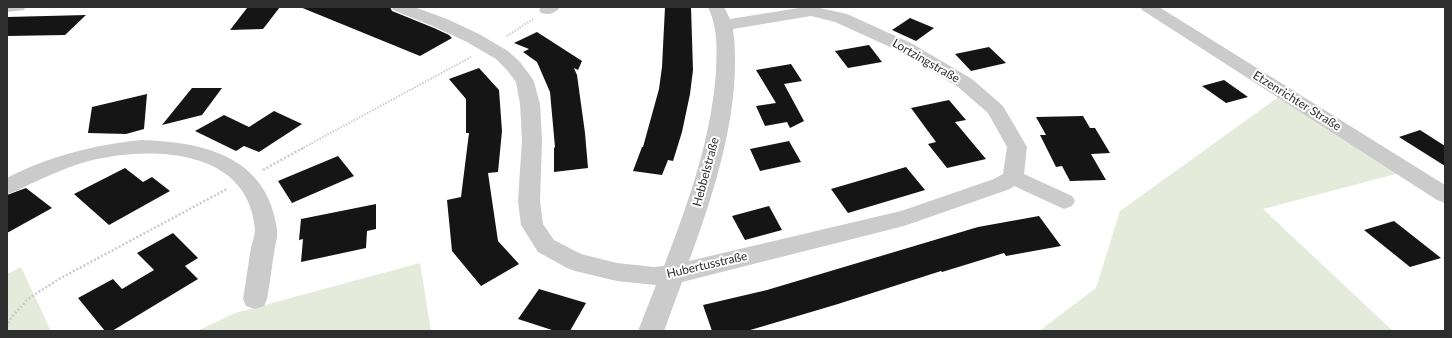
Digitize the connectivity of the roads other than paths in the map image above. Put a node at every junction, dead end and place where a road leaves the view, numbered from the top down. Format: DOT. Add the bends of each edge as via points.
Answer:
graph roads {
  1 [pos="18,7"];
  2 [pos="399,7"];
  3 [pos="1148,7"];
  4 [pos="7,8"];
  5 [pos="720,16"];
  6 [pos="1013,177"];
  7 [pos="7,187"];
  8 [pos="1445,195"];
  9 [pos="1064,201"];
  10 [pos="672,275"];
  11 [pos="255,299"];
  12 [pos="651,331"];
  1 -- 4 [label="street"];
  2 -- 10 [label="street, Hubertusstraße" via="441,23 489,48 514,66 525,82 530,104 532,140 529,201 531,219 532,225 546,246 575,262 617,272"];
  3 -- 8 [label="street, Etzenrichter Straße"];
  5 -- 6 [label="street, Lortzingstraße" via="812,11 840,18 905,47 965,83 996,110 1017,147"];
  5 -- 10 [label="street, Hebbelstraße" via="726,66 721,114 711,162"];
  6 -- 9 [label="street"];
  6 -- 10 [label="street, Hubertusstraße" via="1002,184 904,218"];
  7 -- 11 [label="street" via="49,167 87,155 120,149 182,149 218,159 245,179 260,207 266,231"];
  10 -- 12 [label="street, Hebbelstraße"];
}
